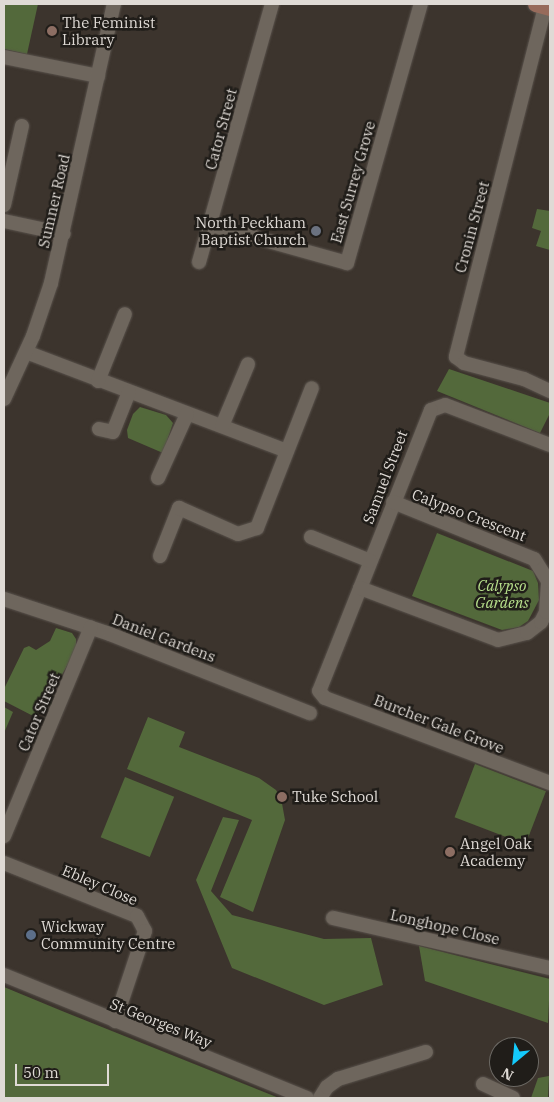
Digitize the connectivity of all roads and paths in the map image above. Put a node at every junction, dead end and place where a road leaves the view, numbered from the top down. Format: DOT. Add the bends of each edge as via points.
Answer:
graph roads {
  1 [pos="114,4"];
  2 [pos="272,4"];
  3 [pos="421,4"];
  4 [pos="543,6"];
  5 [pos="4,57"];
  6 [pos="98,76"];
  7 [pos="22,126"];
  8 [pos="4,204"];
  9 [pos="4,221"];
  10 [pos="211,225"];
  11 [pos="64,234"];
  12 [pos="199,262"];
  13 [pos="125,314"];
  14 [pos="26,352"];
  15 [pos="248,364"];
  16 [pos="11,370"];
  17 [pos="98,381"];
  18 [pos="312,388"];
  19 [pos="550,391"];
  20 [pos="129,392"];
  21 [pos="4,399"];
  22 [pos="187,414"];
  23 [pos="222,426"];
  24 [pos="99,429"];
  25 [pos="550,445"];
  26 [pos="287,451"];
  27 [pos="158,478"];
  28 [pos="393,502"];
  29 [pos="311,537"];
  30 [pos="160,556"];
  31 [pos="370,561"];
  32 [pos="360,588"];
  33 [pos="4,599"];
  34 [pos="548,613"];
  35 [pos="91,627"];
  36 [pos="319,691"];
  37 [pos="310,712"];
  38 [pos="550,783"];
  39 [pos="4,836"];
  40 [pos="4,863"];
  41 [pos="333,918"];
  42 [pos="550,968"];
  43 [pos="4,975"];
  44 [pos="115,1021"];
  45 [pos="426,1052"];
  46 [pos="483,1084"];
  47 [pos="307,1098"];
  48 [pos="320,1098"];
  49 [pos="513,1098"];
  1 -- 6 [label="street, Sumner Road"];
  2 -- 10 [label="street, Cator Street"];
  3 -- 10 [label="street, East Surrey Grove" via="347,263"];
  4 -- 19 [label="street, Cronin Street" via="456,357 464,363 524,379"];
  5 -- 6 [label="street"];
  6 -- 11 [label="street, Sumner Road"];
  7 -- 8 [label="street"];
  9 -- 11 [label="street"];
  10 -- 12 [label="street, Cator Street"];
  11 -- 14 [label="street, Sumner Road" via="47,298"];
  13 -- 17 [label="street"];
  14 -- 16 [label="street, Sumner Road"];
  14 -- 17 [label="street"];
  15 -- 23 [label="street"];
  16 -- 21 [label="street, Sumner Road"];
  17 -- 20 [label="street"];
  18 -- 26 [label="street"];
  20 -- 22 [label="street"];
  20 -- 24 [label="street" via="114,432"];
  22 -- 23 [label="street"];
  22 -- 27 [label="street"];
  23 -- 26 [label="street"];
  25 -- 28 [label="street, Samuel Street" via="445,405 434,407 425,420"];
  26 -- 30 [label="street" via="257,528 238,534 179,508"];
  28 -- 31 [label="street, Samuel Street"];
  28 -- 34 [label="street, Calypso Crescent" via="534,559 548,581"];
  29 -- 31 [label="street"];
  31 -- 32 [label="street, Samuel Street"];
  32 -- 34 [label="street, Calypso Crescent" via="498,640 527,633"];
  32 -- 36 [label="street, Samuel Street"];
  33 -- 35 [label="street, Daniel Gardens"];
  35 -- 37 [label="street, Daniel Gardens"];
  35 -- 39 [label="street, Cator Street"];
  36 -- 38 [label="street, Burcher Gale Grove" via="325,698"];
  40 -- 44 [label="street, Ebley Close" via="137,916 145,931"];
  41 -- 42 [label="street, Longhope Close"];
  43 -- 44 [label="street, St Georges Way"];
  44 -- 47 [label="street, St Georges Way"];
  45 -- 48 [label="street" via="338,1079"];
  46 -- 49 [label="street"];
}
